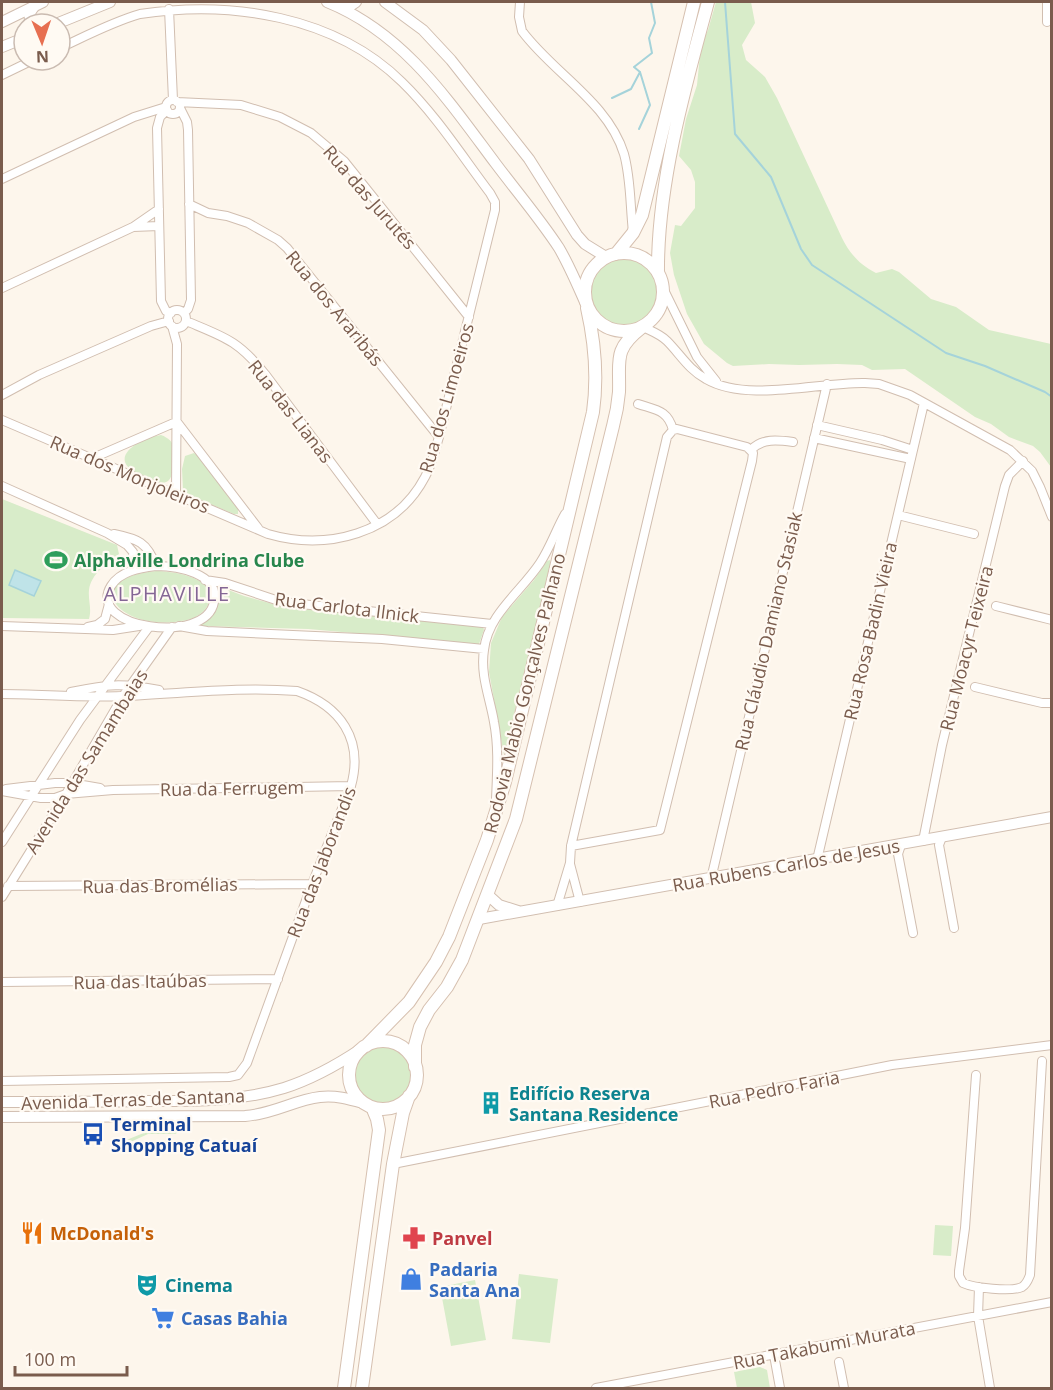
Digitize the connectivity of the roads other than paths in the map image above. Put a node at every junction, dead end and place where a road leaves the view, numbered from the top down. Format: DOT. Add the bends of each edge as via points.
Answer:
graph roads {
  1 [pos="110,2"];
  2 [pos="356,2"];
  3 [pos="386,2"];
  4 [pos="520,2"];
  5 [pos="694,2"];
  6 [pos="708,2"];
  7 [pos="1047,2"];
  8 [pos="40,3"];
  9 [pos="331,3"];
  10 [pos="169,9"];
  11 [pos="72,17"];
  12 [pos="2,22"];
  13 [pos="1047,22"];
  14 [pos="72,43"];
  15 [pos="173,105"];
  16 [pos="2,179"];
  17 [pos="189,204"];
  18 [pos="159,210"];
  19 [pos="208,213"];
  20 [pos="190,218"];
  21 [pos="159,226"];
  22 [pos="133,227"];
  23 [pos="633,233"];
  24 [pos="611,256"];
  25 [pos="658,273"];
  26 [pos="2,288"];
  27 [pos="663,288"];
  28 [pos="586,305"];
  29 [pos="469,317"];
  30 [pos="170,320"];
  31 [pos="184,320"];
  32 [pos="642,327"];
  33 [pos="177,344"];
  34 [pos="719,384"];
  35 [pos="827,384"];
  36 [pos="2,394"];
  37 [pos="924,403"];
  38 [pos="638,404"];
  39 [pos="2,420"];
  40 [pos="176,422"];
  41 [pos="817,424"];
  42 [pos="673,430"];
  43 [pos="439,437"];
  44 [pos="814,438"];
  45 [pos="793,442"];
  46 [pos="751,450"];
  47 [pos="912,455"];
  48 [pos="93,458"];
  49 [pos="1023,461"];
  50 [pos="2,486"];
  51 [pos="176,495"];
  52 [pos="572,501"];
  53 [pos="897,515"];
  54 [pos="1052,517"];
  55 [pos="377,524"];
  56 [pos="258,529"];
  57 [pos="107,533"];
  58 [pos="974,534"];
  59 [pos="156,566"];
  60 [pos="134,570"];
  61 [pos="205,580"];
  62 [pos="109,604"];
  63 [pos="996,606"];
  64 [pos="1052,620"];
  65 [pos="492,624"];
  66 [pos="2,626"];
  67 [pos="146,626"];
  68 [pos="176,627"];
  69 [pos="83,628"];
  70 [pos="484,650"];
  71 [pos="105,685"];
  72 [pos="131,685"];
  73 [pos="975,687"];
  74 [pos="171,693"];
  75 [pos="2,694"];
  76 [pos="59,694"];
  77 [pos="123,696"];
  78 [pos="97,697"];
  79 [pos="1052,703"];
  80 [pos="71,783"];
  81 [pos="38,786"];
  82 [pos="351,786"];
  83 [pos="113,790"];
  84 [pos="2,791"];
  85 [pos="66,794"];
  86 [pos="31,797"];
  87 [pos="1052,817"];
  88 [pos="495,818"];
  89 [pos="942,837"];
  90 [pos="923,841"];
  91 [pos="2,842"];
  92 [pos="901,845"];
  93 [pos="571,846"];
  94 [pos="817,860"];
  95 [pos="570,864"];
  96 [pos="473,875"];
  97 [pos="711,879"];
  98 [pos="312,884"];
  99 [pos="8,886"];
  100 [pos="488,895"];
  101 [pos="2,897"];
  102 [pos="580,902"];
  103 [pos="557,906"];
  104 [pos="521,912"];
  105 [pos="479,919"];
  106 [pos="954,928"];
  107 [pos="913,933"];
  108 [pos="278,979"];
  109 [pos="2,982"];
  110 [pos="1052,1045"];
  111 [pos="364,1047"];
  112 [pos="1042,1061"];
  113 [pos="415,1067"];
  114 [pos="976,1075"];
  115 [pos="2,1081"];
  116 [pos="409,1096"];
  117 [pos="2,1102"];
  118 [pos="368,1105"];
  119 [pos="2,1117"];
  120 [pos="393,1164"];
  121 [pos="979,1287"];
  122 [pos="1052,1302"];
  123 [pos="980,1314"];
  124 [pos="954,1320"];
  125 [pos="981,1333"];
  126 [pos="985,1351"];
  127 [pos="774,1355"];
  128 [pos="839,1362"];
  129 [pos="344,1389"];
  130 [pos="362,1389"];
  131 [pos="596,1389"];
  132 [pos="780,1389"];
  133 [pos="844,1389"];
  134 [pos="990,1389"];
  1 -- 11 [label="street"];
  2 -- 9 [label="street" via="350,6"];
  3 -- 24 [label="street" via="423,30 451,60 529,159 577,236"];
  4 -- 23 [label="street" via="522,31 614,133 627,168"];
  5 -- 23 [label="main road" via="644,206"];
  6 -- 25 [label="main road" via="673,141 663,201"];
  7 -- 13 [label="street"];
  8 -- 12 [label="street"];
  9 -- 28 [label="street" via="383,33 434,82 559,249"];
  10 -- 14 [label="street" via="119,21"];
  10 -- 15 [label="street"];
  10 -- 29 [label="street, Rua dos Limoeiros" via="205,5 258,10 311,24 348,42 390,71 415,95 495,202"];
  15 -- 16 [label="street, Rua das Jurutés" via="134,117"];
  15 -- 17 [label="street" via="187,122"];
  15 -- 18 [label="street" via="160,117 157,126"];
  15 -- 29 [label="street, Rua das Jurutés" via="241,105 280,117 311,133 344,161"];
  17 -- 19 [label="street, Rua dos Araribás"];
  17 -- 20 [label="street"];
  18 -- 21 [label="street"];
  18 -- 22 [label="street"];
  19 -- 20 [label="street, Rua dos Araribás"];
  19 -- 43 [label="street, Rua dos Araribás" via="248,223 287,248"];
  20 -- 31 [label="street" via="190,300"];
  21 -- 22 [label="street"];
  21 -- 30 [label="street" via="161,301"];
  22 -- 26 [label="street"];
  23 -- 24 [label="main road"];
  24 -- 25 [label="main road" via="637,255"];
  24 -- 28 [label="main road" via="597,263 588,274 584,288"];
  25 -- 27 [label="main road"];
  27 -- 32 [label="main road" via="660,308"];
  27 -- 34 [label="street" via="697,357"];
  28 -- 32 [label="main road" via="601,324 613,330 627,332"];
  28 -- 52 [label="main road, Rodovia Mabio Gonçalves Palhano" via="595,350 596,387"];
  29 -- 43 [label="street, Rua dos Limoeiros"];
  30 -- 31 [label="street" via="178,327"];
  30 -- 31 [label="street" via="178,310"];
  30 -- 33 [label="street"];
  30 -- 36 [label="street" via="110,343"];
  31 -- 33 [label="street"];
  31 -- 55 [label="street, Rua das Lianas" via="227,338 246,352"];
  32 -- 34 [label="street" via="661,336 696,372"];
  32 -- 100 [label="main road" via="626,341 619,358 617,406 608,448 525,789"];
  33 -- 40 [label="street"];
  34 -- 35 [label="street" via="744,390"];
  35 -- 37 [label="street" via="879,384"];
  35 -- 41 [label="street, Rua Cláudio Damiano Stasiak"];
  37 -- 47 [label="street, Rua Rosa Badin Vieira"];
  37 -- 49 [label="street" via="1000,443"];
  38 -- 42 [label="street" via="665,414"];
  39 -- 48 [label="street, Rua dos Monjoleiros"];
  40 -- 48 [label="street"];
  40 -- 51 [label="street"];
  40 -- 56 [label="street"];
  41 -- 44 [label="street, Rua Cláudio Damiano Stasiak"];
  41 -- 47 [label="street" via="889,442"];
  42 -- 46 [label="street"];
  42 -- 93 [label="street" via="667,437"];
  43 -- 55 [label="street, Rua dos Limoeiros" via="420,485 402,506"];
  44 -- 47 [label="street"];
  44 -- 97 [label="street, Rua Cláudio Damiano Stasiak"];
  45 -- 46 [label="street" via="765,441"];
  46 -- 93 [label="street" via="752,461 660,830"];
  47 -- 53 [label="street, Rua Rosa Badin Vieira"];
  48 -- 51 [label="street, Rua dos Monjoleiros"];
  49 -- 54 [label="street" via="1036,479"];
  49 -- 90 [label="street, Rua Moacyr Teixeira" via="1005,486 942,745"];
  50 -- 57 [label="street"];
  51 -- 56 [label="street, Rua dos Monjoleiros"];
  52 -- 65 [label="street" via="541,562"];
  52 -- 88 [label="main road, Rodovia Mabio Gonçalves Palhano"];
  53 -- 58 [label="street"];
  53 -- 94 [label="street, Rua Rosa Badin Vieira"];
  55 -- 56 [label="street, Rua dos Limoeiros" via="348,537 312,542 285,539"];
  57 -- 59 [label="street" via="139,541"];
  57 -- 60 [label="street" via="131,548"];
  59 -- 60 [label="street"];
  59 -- 61 [label="street, Rua Carlota Ilnick" via="197,574"];
  60 -- 62 [label="street" via="112,584"];
  61 -- 65 [label="street, Rua Carlota Ilnick" via="282,602"];
  61 -- 68 [label="street" via="214,593 212,608 197,621"];
  62 -- 67 [label="street" via="123,618"];
  62 -- 69 [label="street" via="102,623"];
  63 -- 64 [label="street"];
  65 -- 70 [label="street"];
  66 -- 69 [label="street"];
  67 -- 68 [label="street"];
  67 -- 69 [label="street"];
  67 -- 71 [label="street, Avenida das Samambaias"];
  68 -- 70 [label="street" via="382,639"];
  68 -- 72 [label="street, Avenida das Samambaias"];
  70 -- 88 [label="street" via="485,682 497,750"];
  71 -- 72 [label="street"];
  71 -- 76 [label="street"];
  71 -- 78 [label="street, Avenida das Samambaias"];
  72 -- 74 [label="street"];
  72 -- 77 [label="street, Avenida das Samambaias"];
  73 -- 79 [label="street"];
  74 -- 77 [label="street"];
  74 -- 82 [label="street, Rua das Jaborandis" via="282,690 310,695 337,715 349,731 356,770"];
  75 -- 76 [label="street"];
  76 -- 78 [label="street"];
  77 -- 78 [label="street"];
  77 -- 80 [label="street, Avenida das Samambaias"];
  78 -- 81 [label="street, Avenida das Samambaias"];
  80 -- 81 [label="street, Rua da Ferrugem"];
  80 -- 83 [label="street, Rua da Ferrugem"];
  80 -- 85 [label="street, Avenida das Samambaias"];
  81 -- 84 [label="street, Rua da Ferrugem"];
  81 -- 86 [label="street, Avenida das Samambaias"];
  82 -- 83 [label="street, Rua da Ferrugem"];
  82 -- 98 [label="street, Rua das Jaborandis"];
  83 -- 85 [label="street, Rua da Ferrugem"];
  84 -- 86 [label="street, Rua da Ferrugem"];
  85 -- 86 [label="street, Rua da Ferrugem" via="55,798"];
  85 -- 99 [label="street, Avenida das Samambaias"];
  86 -- 91 [label="street, Avenida das Samambaias"];
  87 -- 89 [label="street, Rua Rubens Carlos de Jesus"];
  88 -- 96 [label="main road, Rodovia Mabio Gonçalves Palhano"];
  89 -- 90 [label="street, Rua Rubens Carlos de Jesus"];
  89 -- 106 [label="street" via="939,846"];
  90 -- 92 [label="street, Rua Rubens Carlos de Jesus"];
  92 -- 94 [label="street, Rua Rubens Carlos de Jesus"];
  92 -- 107 [label="street" via="898,854"];
  93 -- 95 [label="street"];
  94 -- 97 [label="street, Rua Rubens Carlos de Jesus"];
  95 -- 102 [label="street"];
  95 -- 103 [label="street"];
  96 -- 105 [label="main road" via="479,877 485,888"];
  96 -- 111 [label="main road, Rodovia Mabio Gonçalves Palhano" via="449,937 426,979 402,1010"];
  97 -- 102 [label="street, Rua Rubens Carlos de Jesus"];
  98 -- 99 [label="street, Rua das Bromélias"];
  98 -- 108 [label="street, Rua das Jaborandis"];
  99 -- 101 [label="street, Avenida das Samambaias"];
  100 -- 104 [label="street" via="500,905"];
  100 -- 105 [label="main road"];
  102 -- 103 [label="street, Rua Rubens Carlos de Jesus"];
  103 -- 104 [label="street, Rua Rubens Carlos de Jesus"];
  104 -- 105 [label="street, Rua Rubens Carlos de Jesus"];
  105 -- 113 [label="main road" via="452,979 424,1017 415,1044"];
  108 -- 109 [label="street, Rua das Itaúbas"];
  108 -- 115 [label="street, Rua das Jaborandis" via="238,1075"];
  110 -- 120 [label="street, Rua Pedro Faria" via="892,1065"];
  111 -- 113 [label="main road" via="378,1042 396,1044 410,1056"];
  111 -- 117 [label="street, Avenida Terras de Santana" via="296,1084 236,1098"];
  111 -- 118 [label="main road" via="351,1064 349,1076 351,1088"];
  112 -- 121 [label="street" via="1030,1275 1019,1288"];
  113 -- 116 [label="main road" via="415,1085"];
  114 -- 121 [label="street" via="959,1275 963,1283"];
  116 -- 118 [label="main road" via="394,1107"];
  116 -- 120 [label="main road"];
  118 -- 119 [label="street, Avenida Terras de Santana" via="320,1097 277,1111 245,1116"];
  118 -- 129 [label="main road" via="378,1119 379,1131"];
  120 -- 130 [label="main road"];
  121 -- 123 [label="street"];
  122 -- 123 [label="street, Rua Takabumi Murata"];
  123 -- 124 [label="street, Rua Takabumi Murata"];
  123 -- 125 [label="street"];
  123 -- 126 [label="street"];
  124 -- 125 [label="street"];
  124 -- 127 [label="street, Rua Takabumi Murata"];
  125 -- 126 [label="street"];
  126 -- 134 [label="street"];
  127 -- 131 [label="street, Rua Takabumi Murata"];
  127 -- 132 [label="street"];
  128 -- 133 [label="street"];
}
